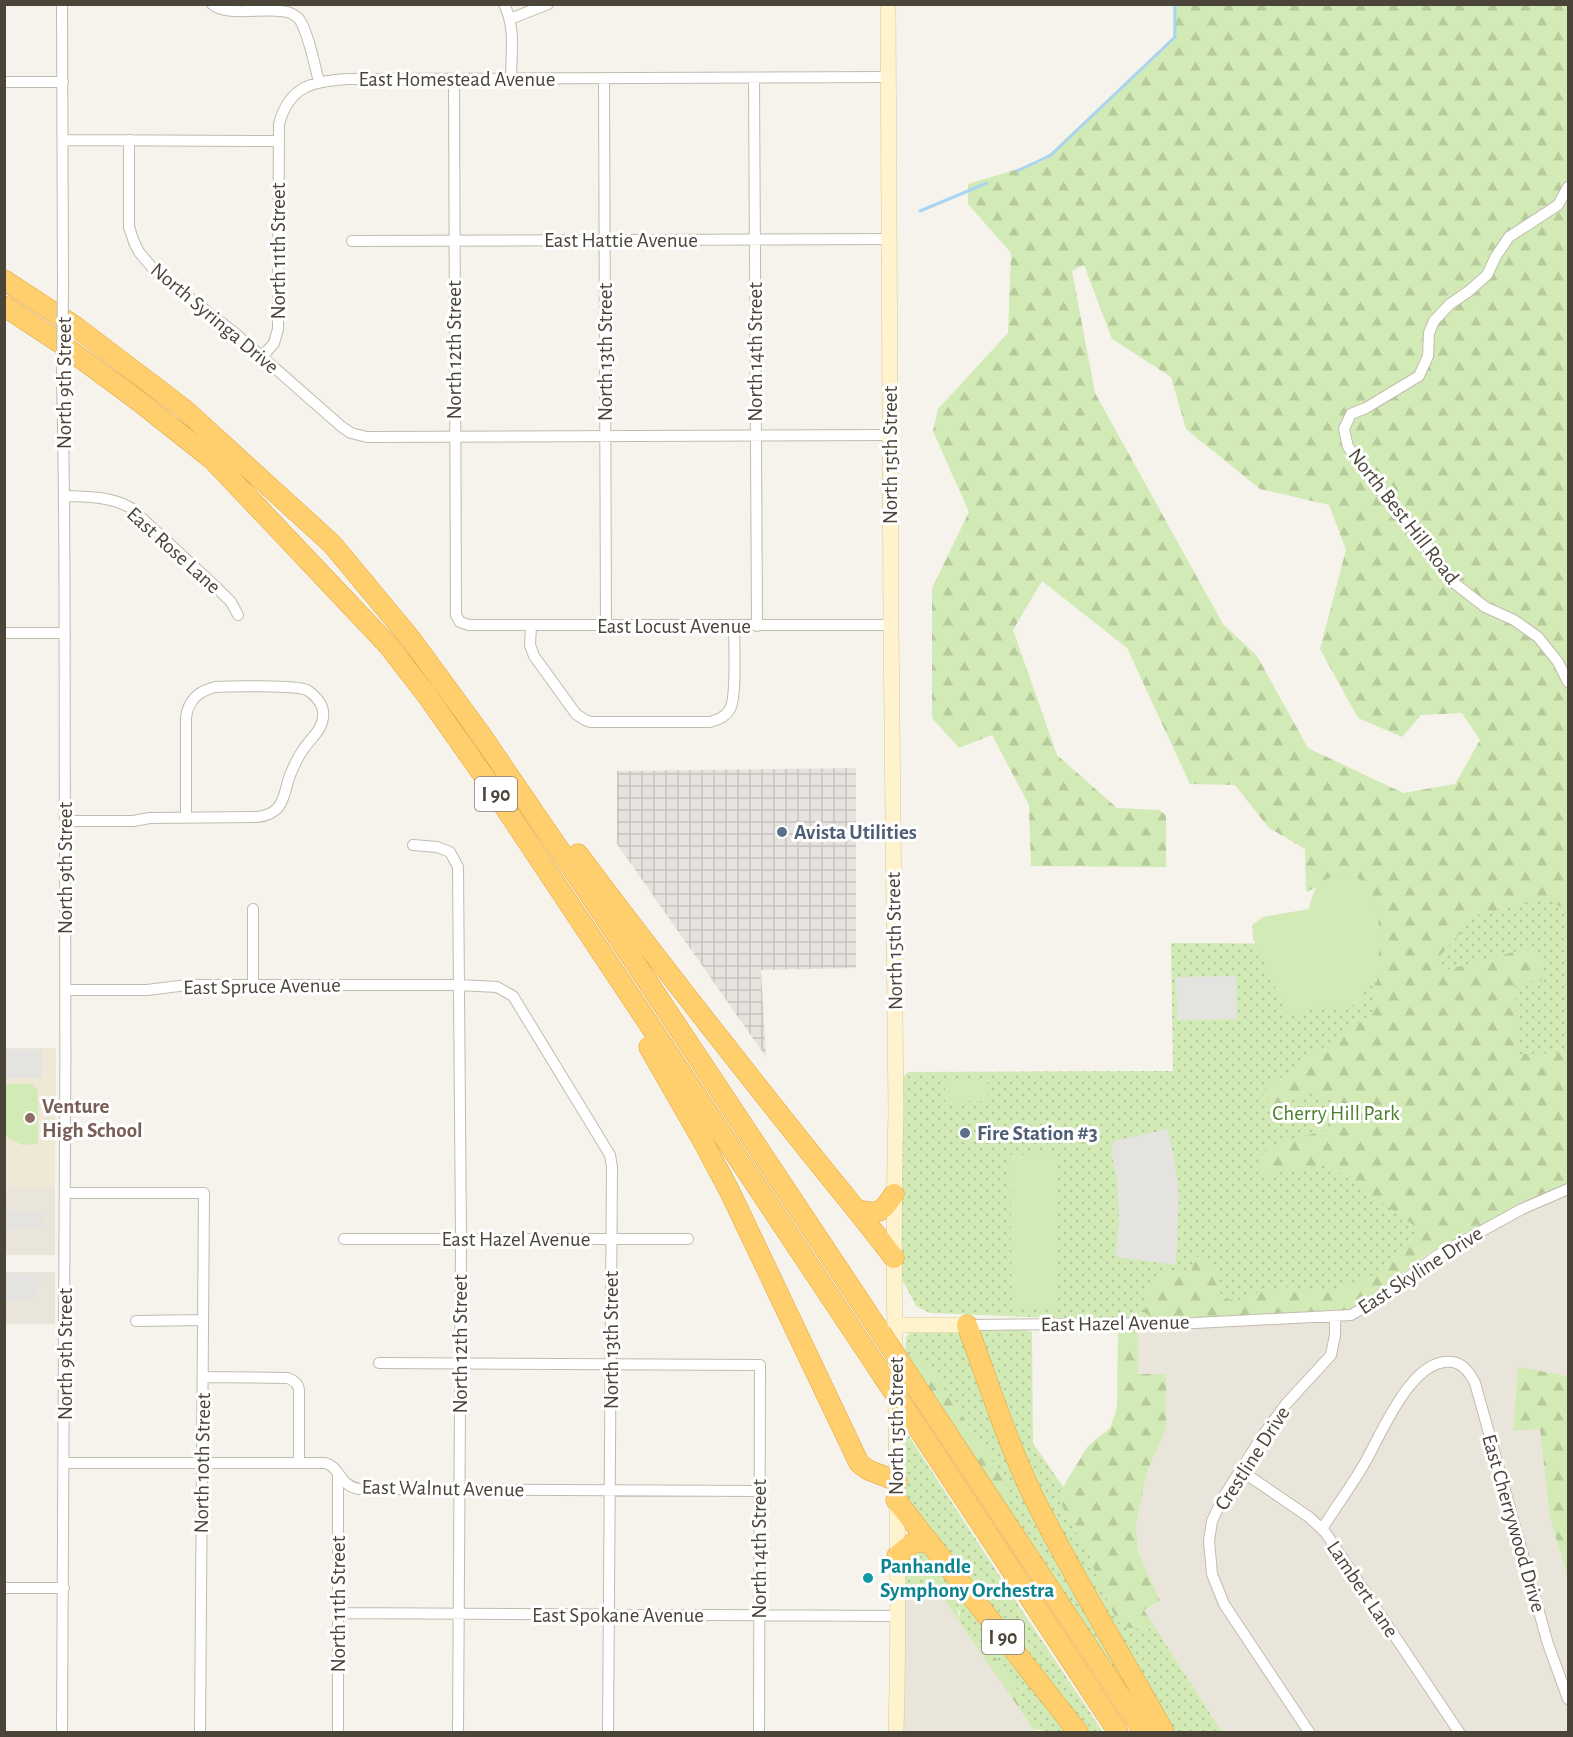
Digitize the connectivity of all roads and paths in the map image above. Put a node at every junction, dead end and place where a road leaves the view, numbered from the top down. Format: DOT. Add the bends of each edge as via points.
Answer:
graph roads {
  1 [pos="62,4"];
  2 [pos="212,4"];
  3 [pos="504,4"];
  4 [pos="548,4"];
  5 [pos="888,4"];
  6 [pos="510,19"];
  7 [pos="889,77"];
  8 [pos="754,78"];
  9 [pos="511,79"];
  10 [pos="604,79"];
  11 [pos="454,80"];
  12 [pos="4,82"];
  13 [pos="63,82"];
  14 [pos="319,82"];
  15 [pos="63,140"];
  16 [pos="129,140"];
  17 [pos="279,141"];
  18 [pos="1569,187"];
  19 [pos="890,239"];
  20 [pos="605,240"];
  21 [pos="755,240"];
  22 [pos="454,241"];
  23 [pos="352,242"];
  24 [pos="4,280"];
  25 [pos="4,306"];
  26 [pos="262,357"];
  27 [pos="890,435"];
  28 [pos="606,436"];
  29 [pos="756,436"];
  30 [pos="455,437"];
  31 [pos="65,496"];
  32 [pos="238,615"];
  33 [pos="459,620"];
  34 [pos="891,625"];
  35 [pos="531,626"];
  36 [pos="606,626"];
  37 [pos="734,626"];
  38 [pos="757,626"];
  39 [pos="4,633"];
  40 [pos="65,633"];
  41 [pos="1569,682"];
  42 [pos="479,732"];
  43 [pos="186,817"];
  44 [pos="65,821"];
  45 [pos="413,845"];
  46 [pos="252,909"];
  47 [pos="596,943"];
  48 [pos="253,985"];
  49 [pos="459,985"];
  50 [pos="65,990"];
  51 [pos="1569,1189"];
  52 [pos="65,1193"];
  53 [pos="894,1194"];
  54 [pos="858,1210"];
  55 [pos="344,1239"];
  56 [pos="461,1239"];
  57 [pos="611,1239"];
  58 [pos="688,1239"];
  59 [pos="894,1258"];
  60 [pos="1335,1316"];
  61 [pos="203,1320"];
  62 [pos="136,1321"];
  63 [pos="967,1325"];
  64 [pos="888,1329"];
  65 [pos="379,1363"];
  66 [pos="460,1363"];
  67 [pos="610,1364"];
  68 [pos="203,1377"];
  69 [pos="65,1463"];
  70 [pos="201,1463"];
  71 [pos="299,1463"];
  72 [pos="1240,1470"];
  73 [pos="338,1475"];
  74 [pos="459,1489"];
  75 [pos="610,1490"];
  76 [pos="896,1490"];
  77 [pos="760,1491"];
  78 [pos="1322,1529"];
  79 [pos="929,1541"];
  80 [pos="897,1556"];
  81 [pos="4,1588"];
  82 [pos="64,1588"];
  83 [pos="338,1613"];
  84 [pos="458,1614"];
  85 [pos="609,1614"];
  86 [pos="759,1615"];
  87 [pos="897,1616"];
  88 [pos="1569,1699"];
  89 [pos="62,1732"];
  90 [pos="200,1732"];
  91 [pos="338,1732"];
  92 [pos="458,1732"];
  93 [pos="608,1732"];
  94 [pos="759,1732"];
  95 [pos="896,1732"];
  96 [pos="1078,1732"];
  97 [pos="1118,1732"];
  98 [pos="1144,1732"];
  99 [pos="1164,1732"];
  100 [pos="1309,1732"];
  101 [pos="1459,1732"];
  1 -- 13 [label="street, North 9th Street"];
  2 -- 14 [label="street" via="222,11 278,11 294,15 307,38"];
  3 -- 6 [label="street"];
  4 -- 6 [label="street"];
  5 -- 7 [label="main road, North 15th Street"];
  6 -- 9 [label="street"];
  7 -- 8 [label="street, East Homestead Avenue"];
  7 -- 19 [label="main road, North 15th Street"];
  8 -- 10 [label="street, East Homestead Avenue"];
  8 -- 21 [label="street, North 14th Street"];
  9 -- 10 [label="street, East Homestead Avenue"];
  9 -- 11 [label="street, East Homestead Avenue"];
  10 -- 20 [label="street, North 13th Street"];
  11 -- 14 [label="street, East Homestead Avenue"];
  11 -- 22 [label="street, North 12th Street"];
  12 -- 13 [label="street"];
  13 -- 15 [label="street, North 9th Street"];
  14 -- 17 [label="street, East Homestead Avenue" via="297,92 285,107"];
  15 -- 16 [label="street"];
  15 -- 31 [label="street, North 9th Street, bridge"];
  16 -- 17 [label="street"];
  16 -- 26 [label="street, North Syringa Drive" via="129,227 139,252 155,271"];
  17 -- 26 [label="street, North 11th Street" via="278,329"];
  18 -- 41 [label="street, North Best Hill Road" via="1558,205 1509,237 1487,274 1434,321 1428,356 1419,376 1351,414 1344,429 1348,447 1453,582 1485,607 1538,637"];
  19 -- 21 [label="street, East Hattie Avenue"];
  19 -- 27 [label="main road, North 15th Street"];
  20 -- 21 [label="street, East Hattie Avenue"];
  20 -- 22 [label="street, East Hattie Avenue"];
  20 -- 28 [label="street, North 13th Street"];
  21 -- 29 [label="street, North 14th Street"];
  22 -- 23 [label="street, East Hattie Avenue"];
  22 -- 30 [label="street, North 12th Street"];
  24 -- 42 [label="highway, I 90" via="76,327 184,409 332,544 410,638"];
  25 -- 47 [label="highway, I 90" via="60,343 213,460 388,645 476,765"];
  26 -- 30 [label="street, North Syringa Drive" via="351,433 367,437"];
  27 -- 29 [label="street"];
  27 -- 34 [label="main road, North 15th Street"];
  28 -- 29 [label="street"];
  28 -- 30 [label="street"];
  28 -- 36 [label="street, North 13th Street"];
  29 -- 38 [label="street, North 14th Street"];
  30 -- 33 [label="street, North 12th Street"];
  31 -- 32 [label="street, East Rose Lane" via="102,498 131,508 217,588"];
  31 -- 40 [label="street, North 9th Street"];
  33 -- 35 [label="street, East Locust Avenue" via="469,626"];
  34 -- 38 [label="street, East Locust Avenue"];
  34 -- 53 [label="main road, North 15th Street"];
  35 -- 36 [label="street, East Locust Avenue"];
  35 -- 37 [label="street" via="534,656 570,706 591,722 719,719 726,714 733,698"];
  36 -- 37 [label="street, East Locust Avenue"];
  37 -- 38 [label="street, East Locust Avenue"];
  39 -- 40 [label="street"];
  40 -- 44 [label="street, North 9th Street"];
  42 -- 54 [label="highway, I 90"];
  42 -- 64 [label="highway, I 90"];
  43 -- 43 [label="street" via="257,817 280,807 295,762 322,724 318,700 309,691 288,687 216,687 195,697 186,718"];
  43 -- 44 [label="street"];
  44 -- 50 [label="street, North 9th Street"];
  45 -- 49 [label="street, North 12th Street" via="450,852 458,867"];
  46 -- 48 [label="street"];
  47 -- 76 [label="highway" via="632,1017 730,1192 859,1462"];
  47 -- 97 [label="highway, I 90, bridge"];
  48 -- 49 [label="street, East Spruce Avenue"];
  48 -- 50 [label="street, East Spruce Avenue"];
  49 -- 56 [label="street, North 12th Street"];
  49 -- 57 [label="street, North 13th Street" via="497,987 513,996 610,1155"];
  50 -- 52 [label="street, North 9th Street"];
  51 -- 60 [label="street, East Skyline Drive" via="1522,1209 1436,1256 1368,1307 1351,1315"];
  52 -- 61 [label="street, North 10th Street" via="204,1193"];
  52 -- 69 [label="street, North 9th Street"];
  53 -- 54 [label="highway" via="880,1211"];
  53 -- 59 [label="main road, North 15th Street"];
  54 -- 59 [label="highway, I 90"];
  55 -- 56 [label="street, East Hazel Avenue"];
  56 -- 57 [label="street, East Hazel Avenue"];
  56 -- 66 [label="street, North 12th Street"];
  57 -- 58 [label="street, East Hazel Avenue"];
  57 -- 67 [label="street, North 13th Street"];
  59 -- 64 [label="main road, North 15th Street"];
  60 -- 63 [label="street, East Hazel Avenue" via="1195,1323"];
  60 -- 72 [label="street, Crestline Drive" via="1331,1355 1286,1404"];
  61 -- 62 [label="street"];
  61 -- 68 [label="street, North 10th Street"];
  63 -- 64 [label="main road, East Hazel Avenue"];
  63 -- 99 [label="highway" via="1033,1495"];
  64 -- 76 [label="main road, North 15th Street"];
  64 -- 98 [label="highway, I 90, bridge" via="910,1377"];
  65 -- 66 [label="street"];
  66 -- 67 [label="street"];
  66 -- 74 [label="street, North 12th Street"];
  67 -- 75 [label="street, North 13th Street"];
  67 -- 77 [label="street, North 14th Street" via="760,1365"];
  68 -- 70 [label="street, North 10th Street"];
  68 -- 71 [label="street" via="288,1378 296,1383"];
  69 -- 70 [label="street, East Walnut Avenue"];
  69 -- 82 [label="street, North 9th Street"];
  70 -- 71 [label="street, East Walnut Avenue"];
  70 -- 90 [label="street, North 10th Street"];
  71 -- 73 [label="street, East Walnut Avenue" via="326,1463"];
  72 -- 78 [label="street, Lambert Lane"];
  72 -- 100 [label="street, Crestline Drive" via="1210,1531 1212,1574 1232,1618"];
  73 -- 74 [label="street, East Walnut Avenue" via="347,1485 359,1489"];
  73 -- 83 [label="street, North 11th Street"];
  74 -- 75 [label="street, East Walnut Avenue"];
  74 -- 84 [label="street, North 12th Street"];
  75 -- 77 [label="street, East Walnut Avenue"];
  75 -- 85 [label="street, North 13th Street"];
  76 -- 79 [label="highway, I 90"];
  76 -- 80 [label="main road, North 15th Street"];
  77 -- 86 [label="street, North 14th Street"];
  78 -- 88 [label="street, East Cherrywood Drive" via="1409,1386 1434,1364 1463,1366 1475,1383 1536,1606"];
  78 -- 101 [label="street, Lambert Lane"];
  79 -- 80 [label="highway" via="913,1543"];
  79 -- 96 [label="highway, I 90"];
  80 -- 87 [label="main road, North 15th Street"];
  81 -- 82 [label="street"];
  82 -- 89 [label="street, North 9th Street"];
  83 -- 84 [label="street, East Spokane Avenue"];
  83 -- 91 [label="street, North 11th Street"];
  84 -- 85 [label="street, East Spokane Avenue"];
  84 -- 92 [label="street, North 12th Street"];
  85 -- 86 [label="street, East Spokane Avenue"];
  85 -- 93 [label="street, North 13th Street"];
  86 -- 87 [label="street, East Spokane Avenue"];
  86 -- 94 [label="street, North 14th Street"];
  87 -- 95 [label="main road, North 15th Street"];
}
